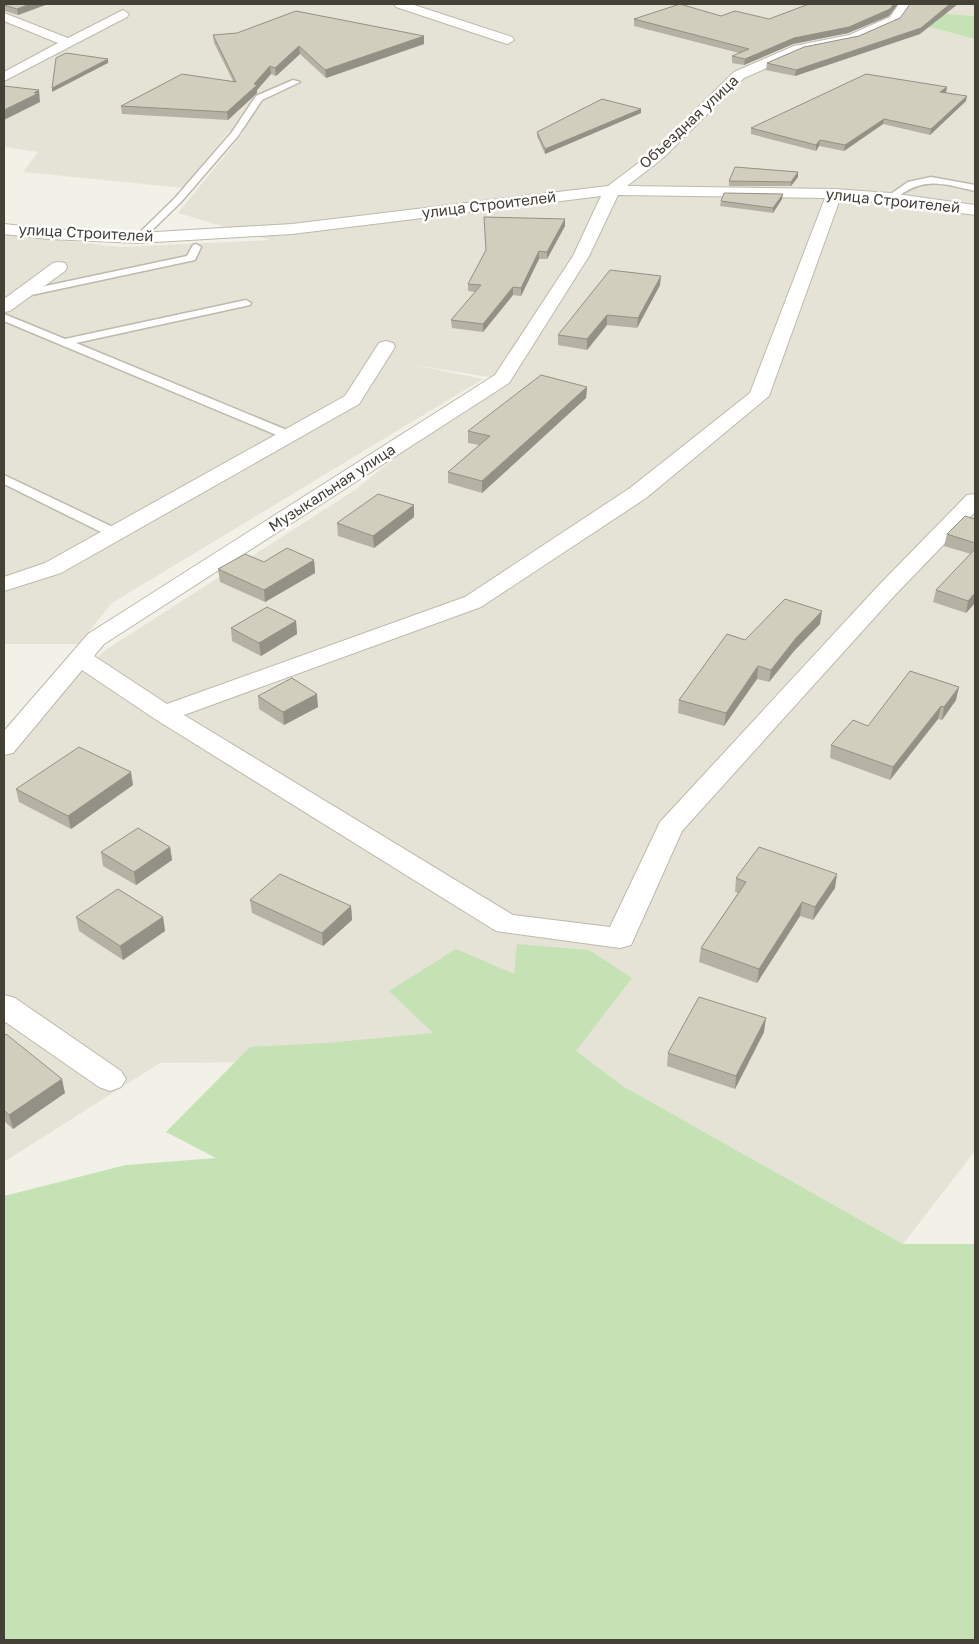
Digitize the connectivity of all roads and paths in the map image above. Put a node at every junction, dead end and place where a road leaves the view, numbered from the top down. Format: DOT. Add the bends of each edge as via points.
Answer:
graph roads {
  1 [pos="400,4"];
  2 [pos="904,4"];
  3 [pos="123,14"];
  4 [pos="4,18"];
  5 [pos="508,40"];
  6 [pos="69,43"];
  7 [pos="4,77"];
  8 [pos="296,82"];
  9 [pos="975,188"];
  10 [pos="612,190"];
  11 [pos="834,194"];
  12 [pos="890,198"];
  13 [pos="975,210"];
  14 [pos="4,229"];
  15 [pos="139,238"];
  16 [pos="196,247"];
  17 [pos="59,267"];
  18 [pos="22,294"];
  19 [pos="246,303"];
  20 [pos="4,307"];
  21 [pos="4,317"];
  22 [pos="65,342"];
  23 [pos="386,347"];
  24 [pos="290,436"];
  25 [pos="4,480"];
  26 [pos="975,500"];
  27 [pos="114,534"];
  28 [pos="4,584"];
  29 [pos="80,658"];
  30 [pos="164,714"];
  31 [pos="4,746"];
  32 [pos="4,1006"];
  33 [pos="110,1079"];
  1 -- 5 [label="street"];
  2 -- 10 [label="street, Объездная улица" via="894,20 853,38 799,49 739,75 658,155"];
  3 -- 6 [label="street"];
  4 -- 6 [label="street"];
  6 -- 7 [label="street"];
  8 -- 15 [label="lane" via="259,98 235,134 178,200"];
  9 -- 12 [label="lane" via="934,178 902,187"];
  10 -- 11 [label="street, улица Строителей"];
  10 -- 15 [label="street, улица Строителей" via="292,229"];
  10 -- 29 [label="street, Музыкальная улица" via="581,256 502,379 96,639"];
  11 -- 12 [label="street, улица Строителей"];
  11 -- 30 [label="street" via="759,396 638,492 473,602"];
  12 -- 13 [label="street, улица Строителей"];
  14 -- 15 [label="street, улица Строителей"];
  16 -- 18 [label="lane" via="191,258"];
  17 -- 18 [label="street"];
  18 -- 20 [label="street"];
  19 -- 22 [label="lane"];
  21 -- 22 [label="lane"];
  22 -- 24 [label="lane"];
  23 -- 24 [label="street" via="352,400"];
  24 -- 27 [label="street"];
  25 -- 27 [label="lane"];
  26 -- 30 [label="street" via="887,590 670,828 620,938 506,924"];
  27 -- 28 [label="street" via="53,568"];
  29 -- 30 [label="street"];
  29 -- 31 [label="street, Музыкальная улица"];
  32 -- 33 [label="street"];
}
